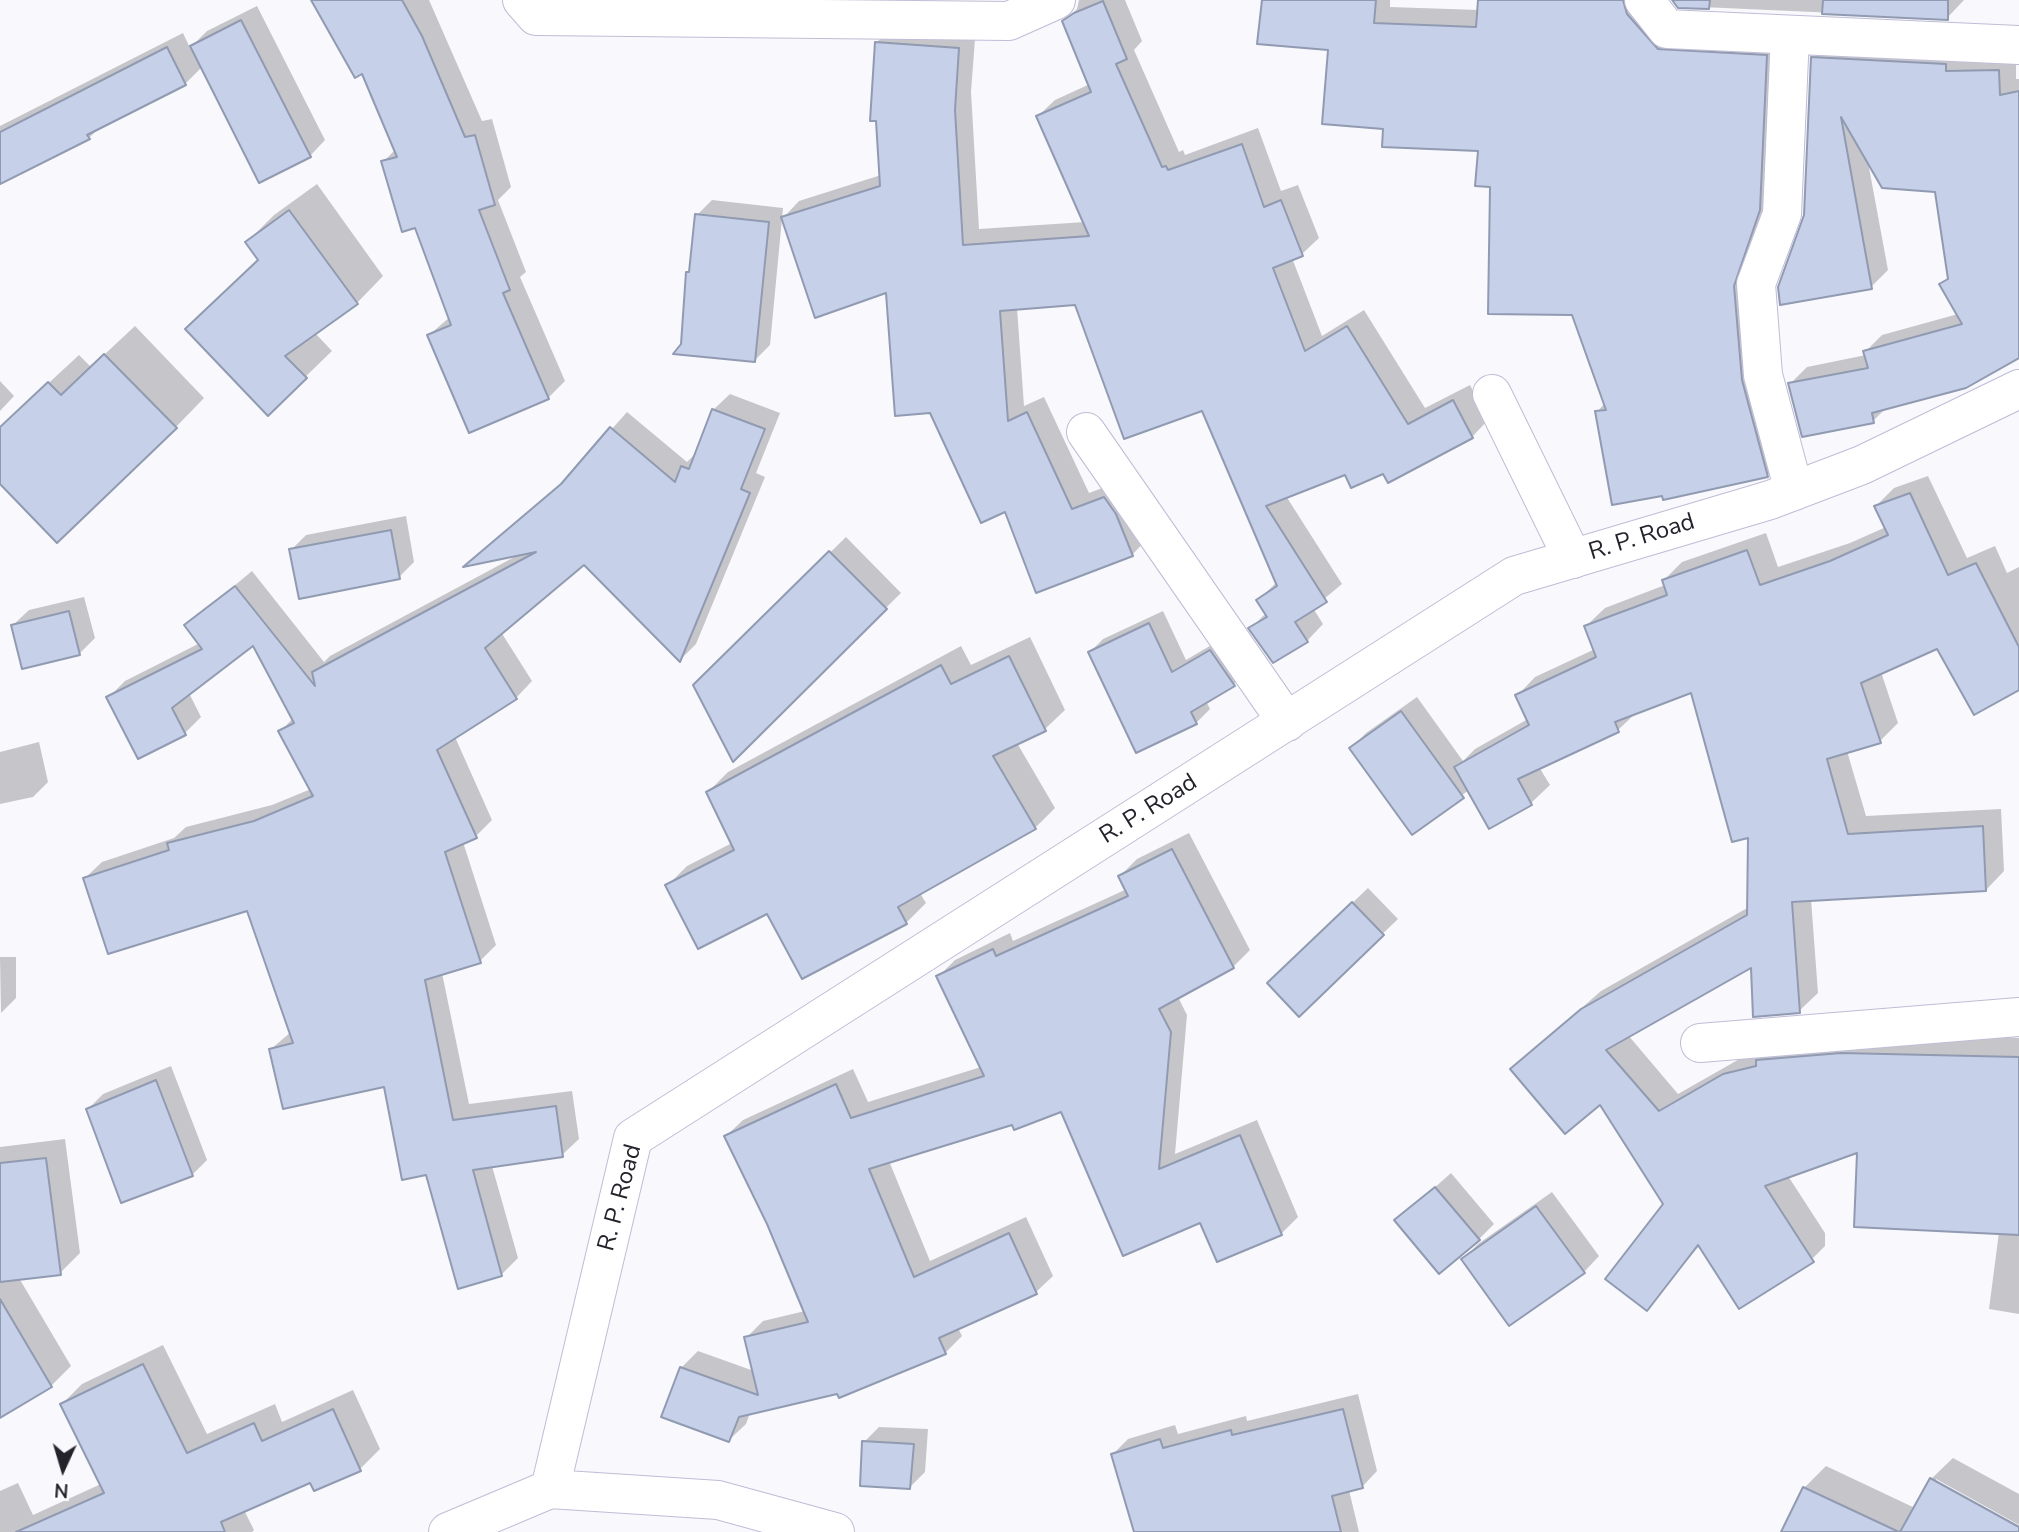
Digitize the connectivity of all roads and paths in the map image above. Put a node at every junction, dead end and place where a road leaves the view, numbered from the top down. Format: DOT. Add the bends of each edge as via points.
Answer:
graph roads {
  1 [pos="522,0"];
  2 [pos="1056,0"];
  3 [pos="1644,0"];
  4 [pos="1790,35"];
  5 [pos="2019,45"];
  6 [pos="2019,389"];
  7 [pos="1492,394"];
  8 [pos="1086,432"];
  9 [pos="1794,491"];
  10 [pos="1573,559"];
  11 [pos="1287,722"];
  12 [pos="2019,1017"];
  13 [pos="1700,1043"];
  14 [pos="550,1489"];
  15 [pos="447,1532"];
  16 [pos="835,1532"];
  1 -- 2 [label="street" via="536,16 1009,21"];
  3 -- 4 [label="street" via="1667,29"];
  4 -- 5 [label="street"];
  4 -- 9 [label="street" via="1782,214 1756,284 1763,375"];
  6 -- 9 [label="street, R. P. Road" via="1862,465"];
  7 -- 10 [label="street"];
  8 -- 11 [label="street"];
  9 -- 10 [label="street, R. P. Road"];
  10 -- 11 [label="street, R. P. Road" via="1514,576"];
  11 -- 14 [label="street, R. P. Road" via="633,1138"];
  12 -- 13 [label="street"];
  14 -- 15 [label="street"];
  14 -- 16 [label="street" via="718,1500"];
}
